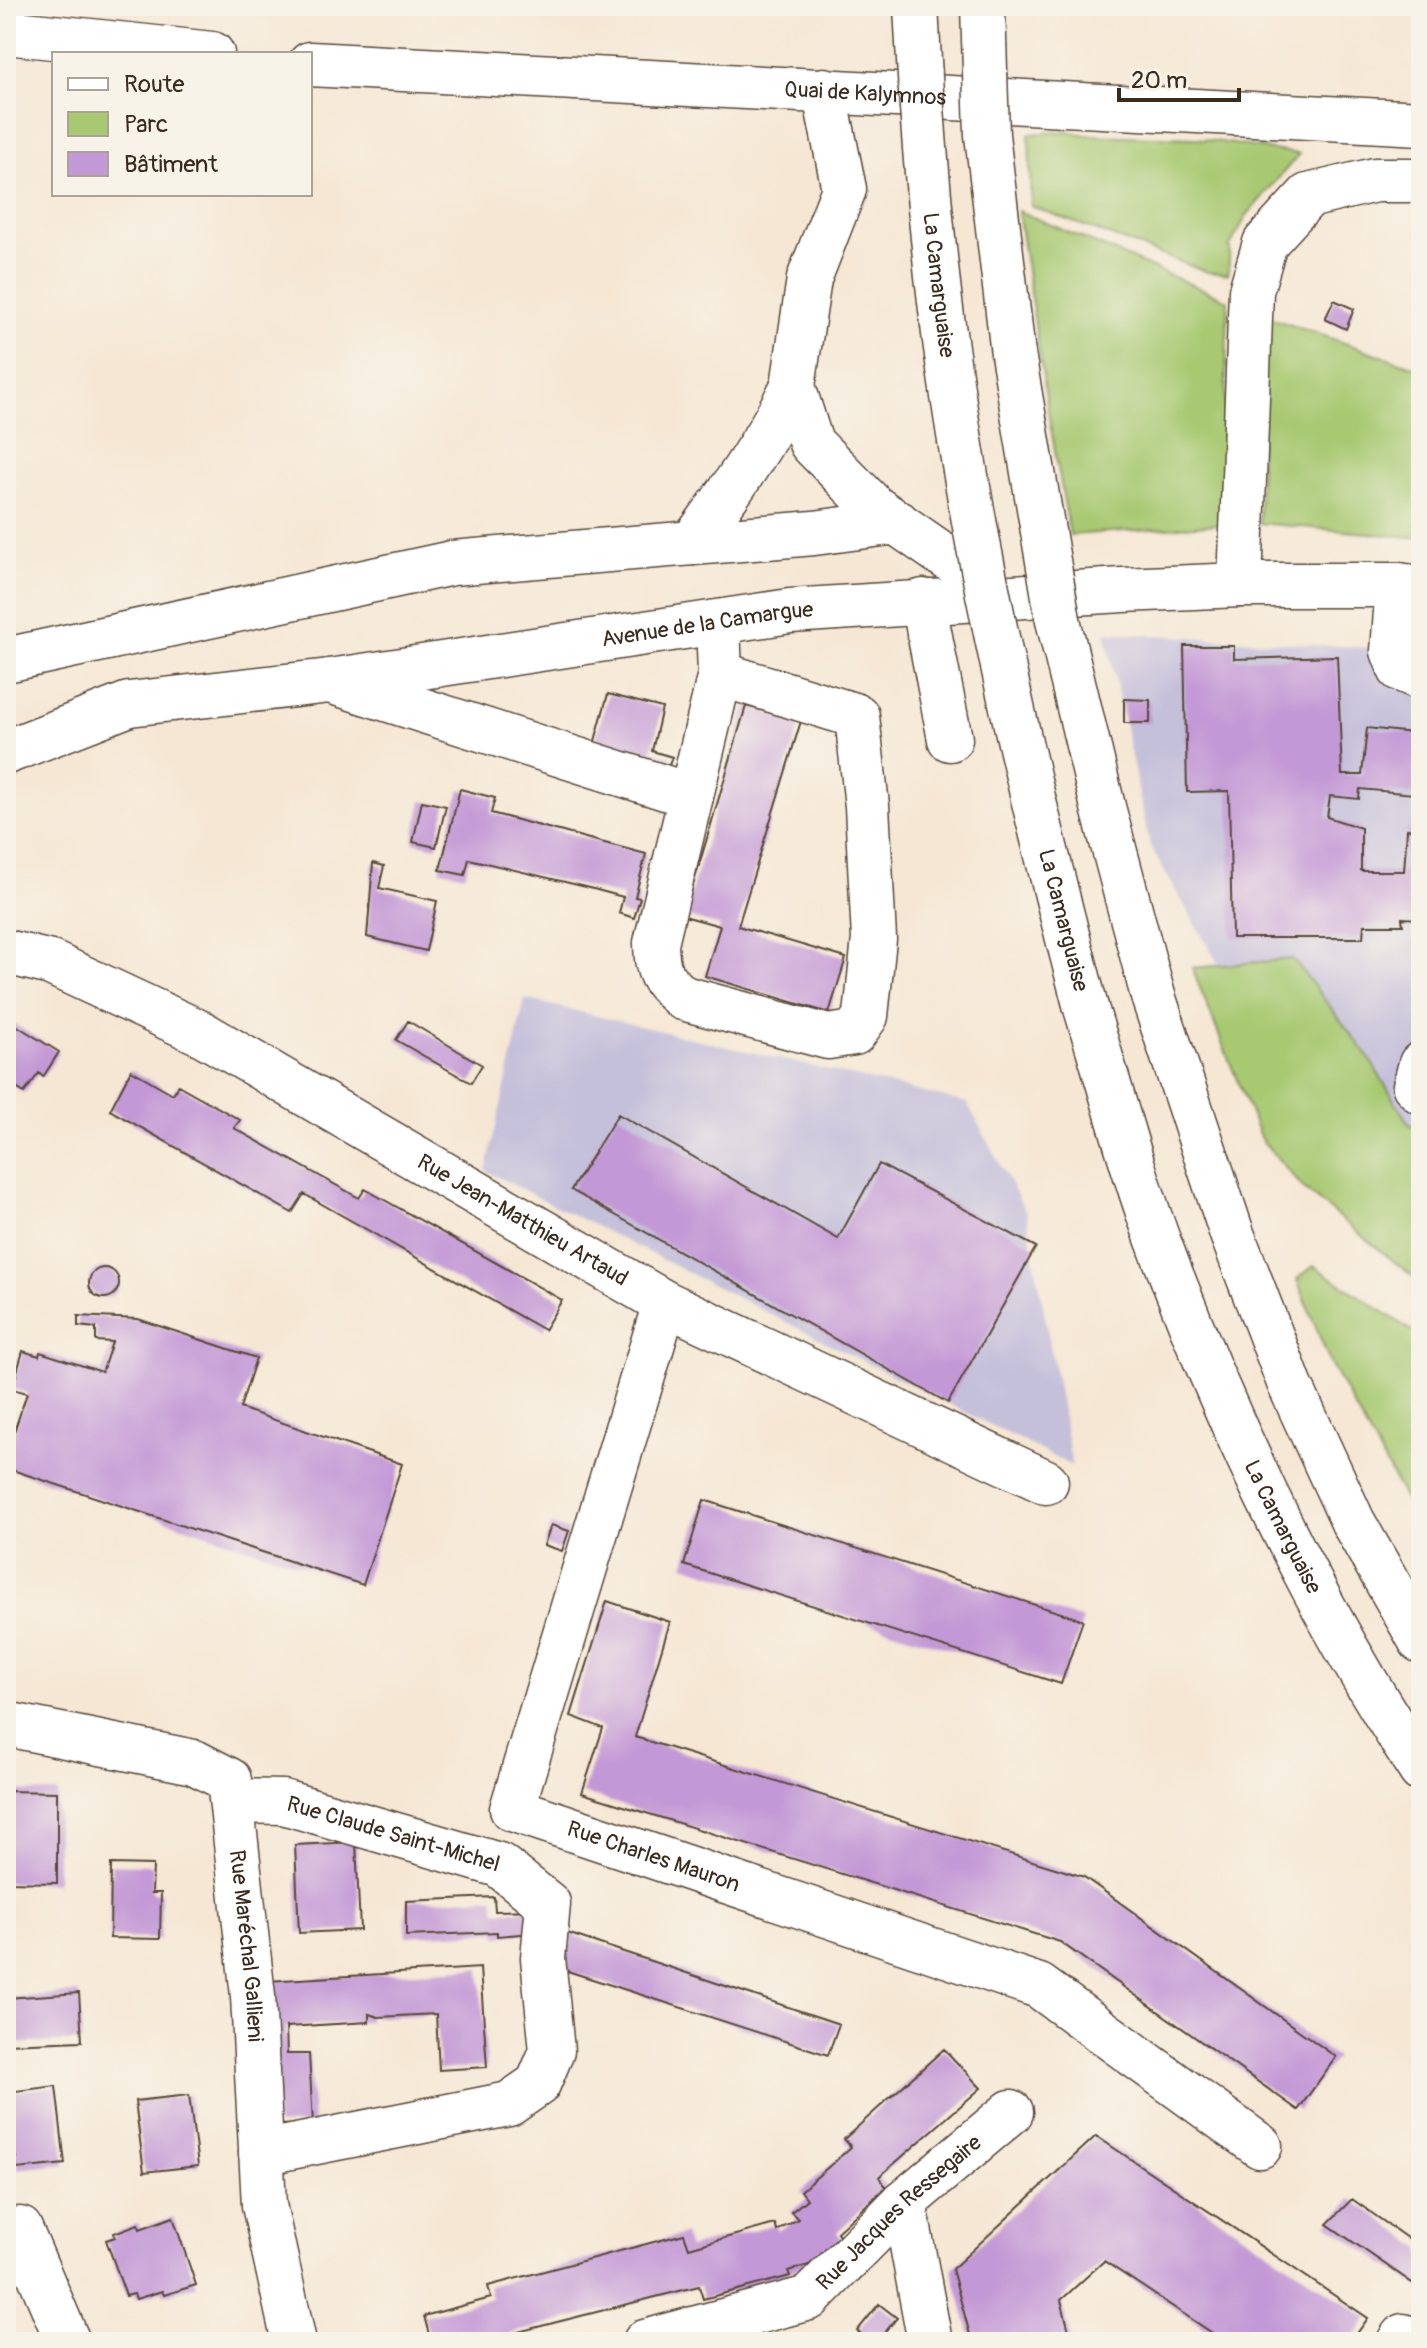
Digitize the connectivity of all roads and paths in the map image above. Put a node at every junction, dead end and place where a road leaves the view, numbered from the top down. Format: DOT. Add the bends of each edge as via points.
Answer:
graph roads {
  1 [pos="916,6"];
  2 [pos="983,6"];
  3 [pos="6,32"];
  4 [pos="193,52"];
  5 [pos="312,64"];
  6 [pos="824,90"];
  7 [pos="1421,123"];
  8 [pos="1421,180"];
  9 [pos="793,386"];
  10 [pos="897,522"];
  11 [pos="692,543"];
  12 [pos="949,559"];
  13 [pos="1240,585"];
  14 [pos="1410,586"];
  15 [pos="923,601"];
  16 [pos="718,623"];
  17 [pos="6,660"];
  18 [pos="720,674"];
  19 [pos="1421,678"];
  20 [pos="330,681"];
  21 [pos="950,739"];
  22 [pos="6,752"];
  23 [pos="691,796"];
  24 [pos="6,952"];
  25 [pos="1421,1064"];
  26 [pos="1421,1092"];
  27 [pos="665,1303"];
  28 [pos="1046,1482"];
  29 [pos="1421,1641"];
  30 [pos="6,1724"];
  31 [pos="1421,1770"];
  32 [pos="232,1801"];
  33 [pos="1011,2112"];
  34 [pos="1260,2146"];
  35 [pos="261,2153"];
  36 [pos="904,2202"];
  37 [pos="6,2231"];
  38 [pos="68,2342"];
  39 [pos="294,2342"];
  40 [pos="645,2342"];
  41 [pos="930,2342"];
  1 -- 31 [label="main road, La Camarguaise, bridge" via="923,139 948,362 996,634 1086,1008 1161,1249 1224,1404 1292,1547"];
  2 -- 29 [label="main road, bridge" via="987,135 1013,354 1058,620 1153,996 1232,1234 1290,1385 1353,1522"];
  3 -- 4 [label="main road"];
  5 -- 6 [label="main road, Quai de Kalymnos"];
  6 -- 7 [label="main road, Quai de Kalymnos"];
  6 -- 9 [label="main road" via="844,189 809,279"];
  8 -- 13 [label="main road" via="1375,180 1308,196 1265,243 1251,291"];
  9 -- 10 [label="main road" via="811,443 874,507"];
  9 -- 11 [label="main road" via="744,474"];
  10 -- 11 [label="main road"];
  10 -- 12 [label="main road"];
  11 -- 17 [label="main road" via="452,563"];
  13 -- 14 [label="main road, Avenue de la Camargue"];
  13 -- 15 [label="main road, Avenue de la Camargue"];
  14 -- 19 [label="main road" via="1393,651 1400,669"];
  15 -- 16 [label="main road, Avenue de la Camargue" via="790,611"];
  15 -- 21 [label="main road"];
  16 -- 18 [label="main road"];
  16 -- 20 [label="main road, Avenue de la Camargue"];
  18 -- 23 [label="main road"];
  18 -- 23 [label="main road" via="857,716 874,939 866,1016 854,1033 828,1037 729,1011 683,998 664,983 656,943"];
  20 -- 22 [label="main road, Avenue de la Camargue" via="129,704"];
  20 -- 23 [label="main road"];
  24 -- 27 [label="main road, Rue Jean-Matthieu Artaud" via="51,963 203,1034"];
  25 -- 26 [label="main road" via="1415,1086"];
  27 -- 28 [label="main road, Rue Jean-Matthieu Artaud"];
  27 -- 34 [label="main road, Rue Charles Mauron" via="512,1809 1039,1986"];
  30 -- 32 [label="main road, Rue Maréchal Gallieni" via="194,1762 229,1780"];
  32 -- 35 [label="main road, Rue Maréchal Gallieni" via="253,1996"];
  32 -- 35 [label="main road, Rue Claude Saint-Michel" via="283,1802 499,1865 548,1904 543,1958 552,2051 538,2084 509,2104"];
  33 -- 36 [label="main road, Rue Jacques Ressegaire"];
  35 -- 39 [label="main road, Rue Maréchal Gallieni" via="264,2205"];
  36 -- 40 [label="main road, Rue Jacques Ressegaire" via="809,2298"];
  36 -- 41 [label="main road"];
  37 -- 38 [label="main road" via="20,2229"];
}
